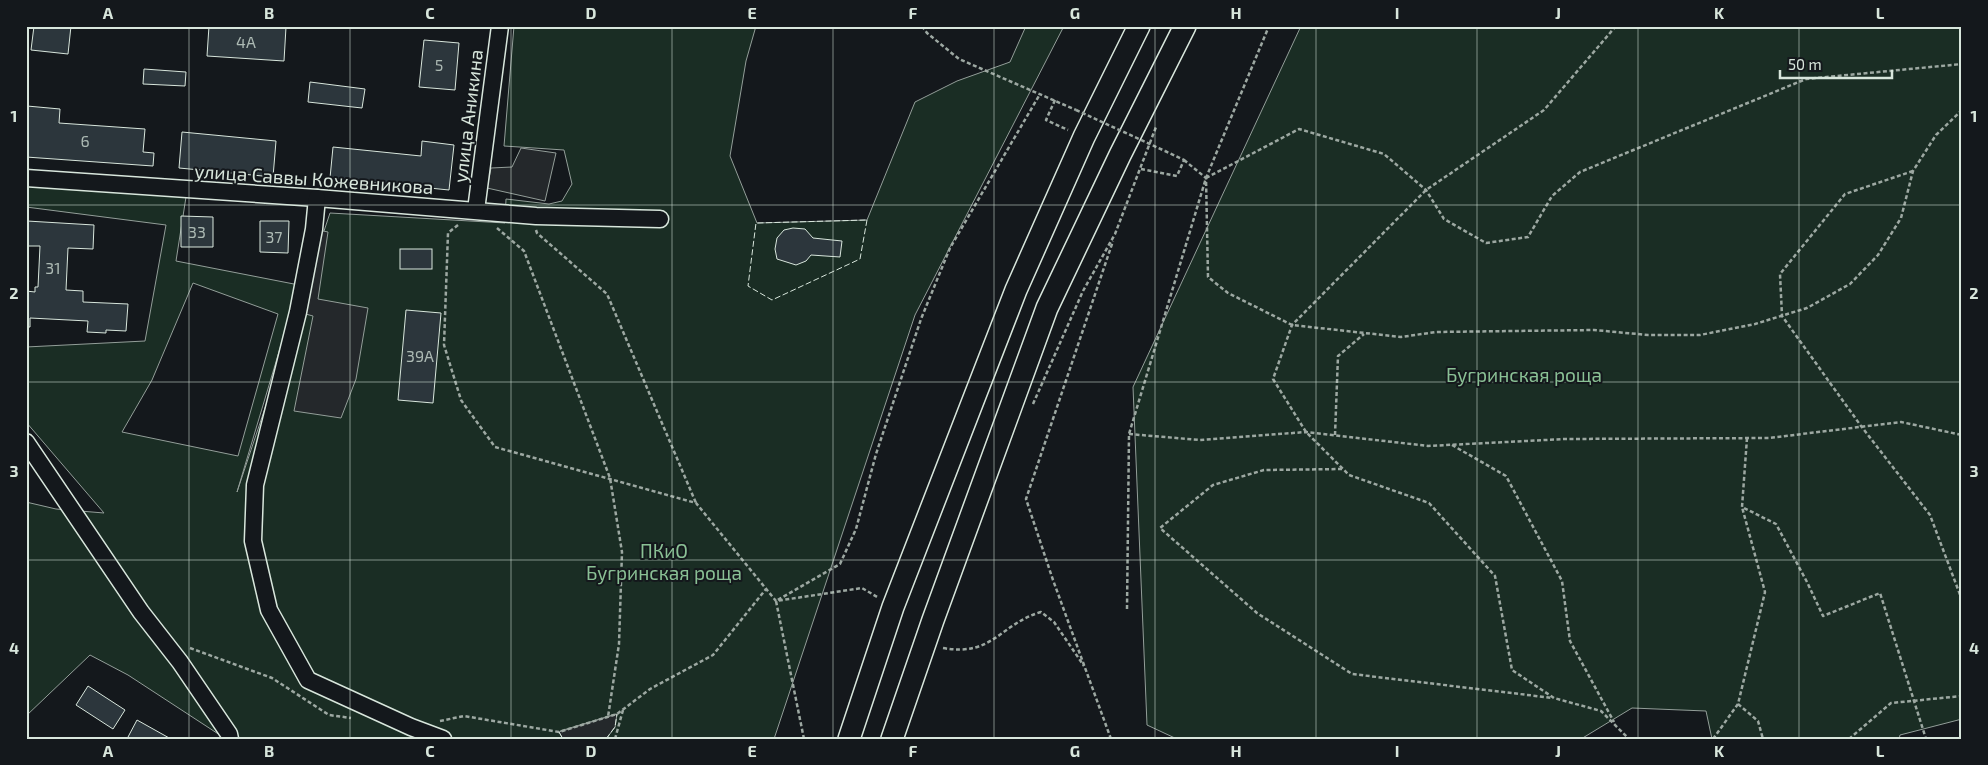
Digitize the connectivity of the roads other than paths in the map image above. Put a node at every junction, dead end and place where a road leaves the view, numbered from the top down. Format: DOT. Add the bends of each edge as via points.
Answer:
graph roads {
  1 [pos="500,26"];
  2 [pos="1139,26"];
  3 [pos="1185,26"];
  4 [pos="26,178"];
  5 [pos="317,198"];
  6 [pos="476,210"];
  7 [pos="660,219"];
  8 [pos="26,442"];
  9 [pos="230,739"];
  10 [pos="443,739"];
  11 [pos="848,739"];
  12 [pos="892,739"];
  1 -- 6 [label="street, улица Аникина"];
  2 -- 11 [label="main road" via="1084,137 1016,290 892,607"];
  3 -- 12 [label="main road" via="1047,308"];
  4 -- 5 [label="street, улица Саввы Кожевникова"];
  5 -- 6 [label="street, улица Саввы Кожевникова"];
  5 -- 10 [label="street" via="298,312 255,485 253,541 269,610 308,680"];
  6 -- 7 [label="street, улица Саввы Кожевникова" via="536,216"];
  8 -- 9 [label="street" via="141,612 205,698"];
}
